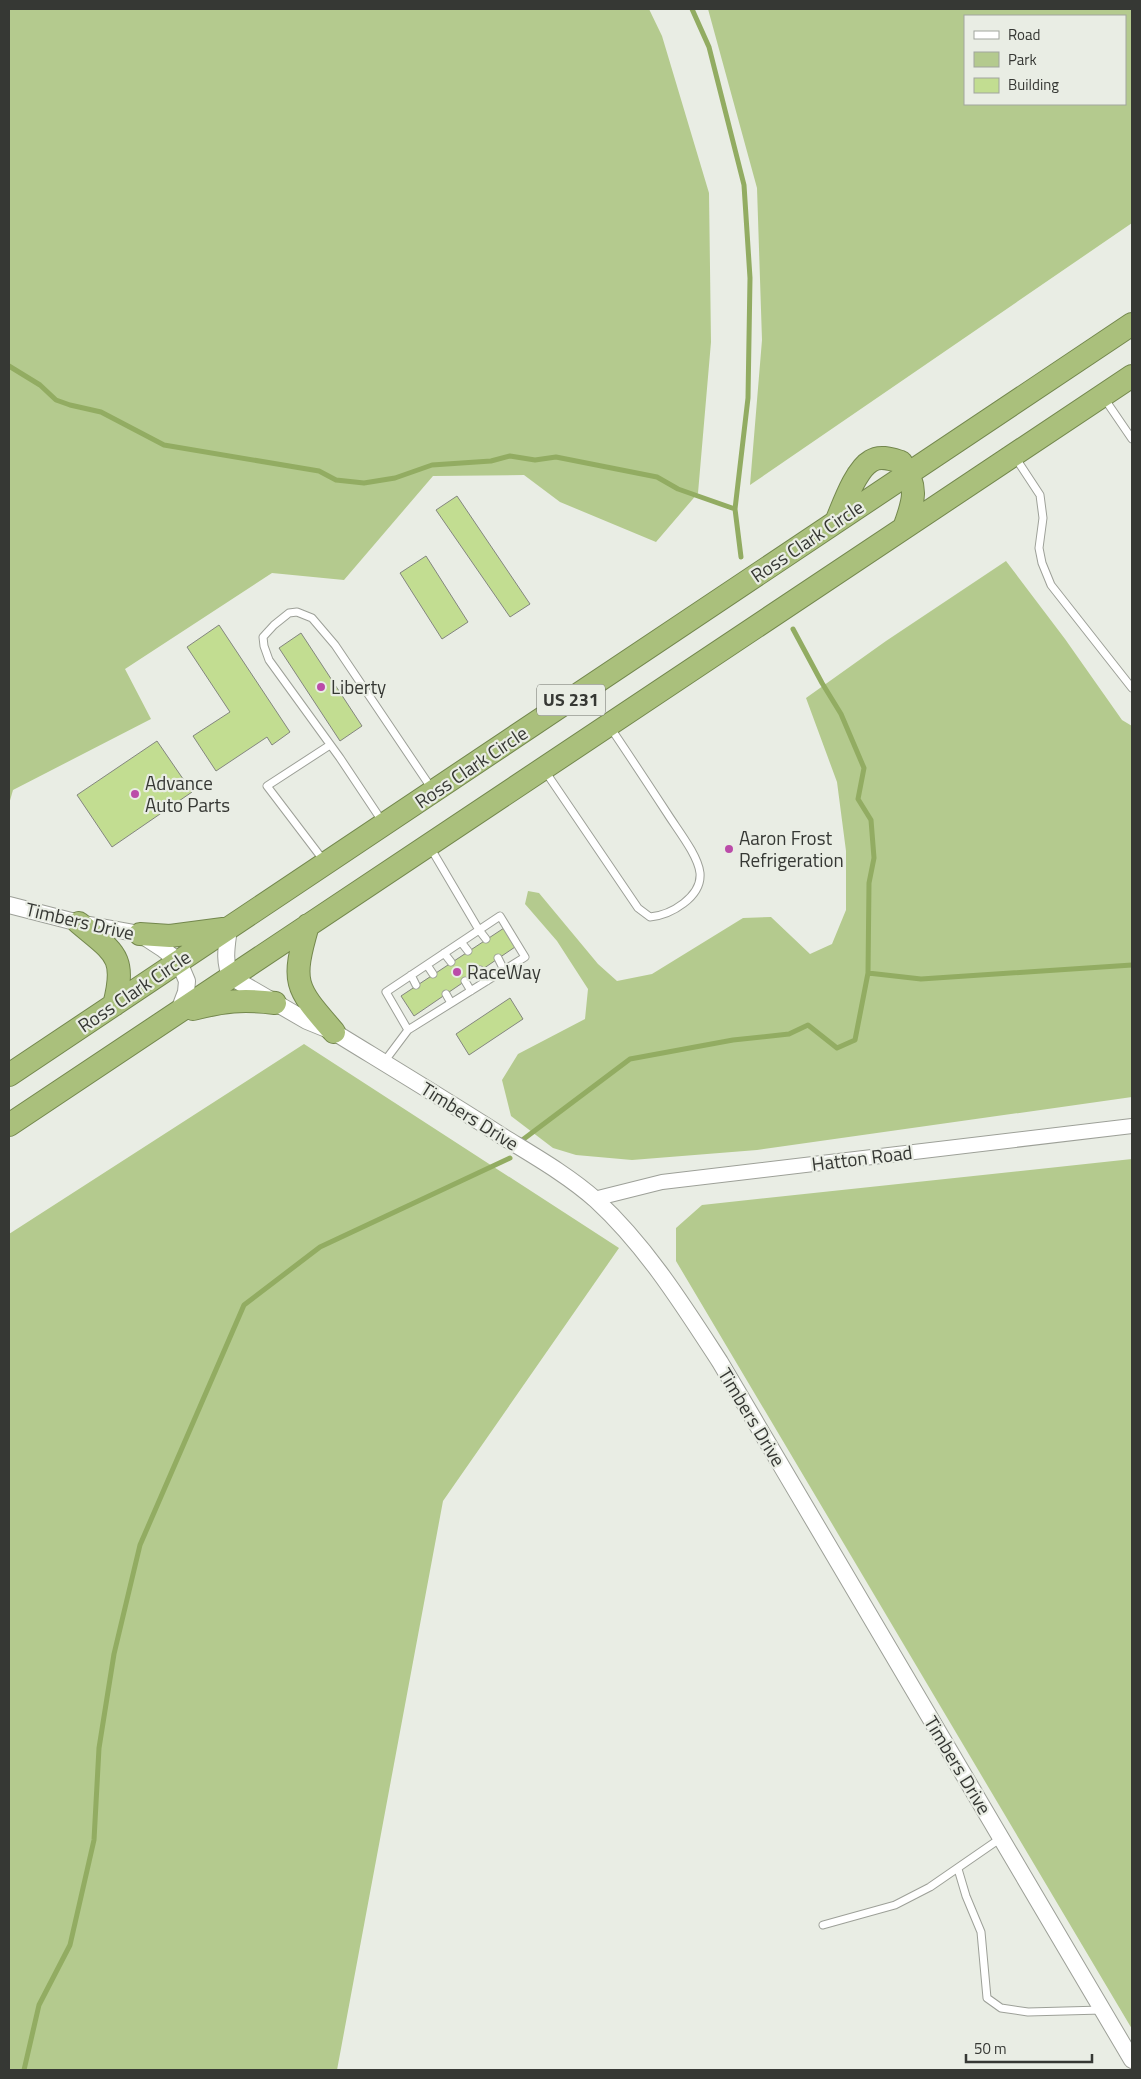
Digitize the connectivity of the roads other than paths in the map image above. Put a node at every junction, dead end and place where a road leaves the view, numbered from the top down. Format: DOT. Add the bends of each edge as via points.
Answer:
graph roads {
  1 [pos="1132,324"];
  2 [pos="1132,376"];
  3 [pos="1102,396"];
  4 [pos="1132,439"];
  5 [pos="1014,455"];
  6 [pos="909,473"];
  7 [pos="836,522"];
  8 [pos="904,528"];
  9 [pos="1132,688"];
  10 [pos="609,724"];
  11 [pos="330,745"];
  12 [pos="543,768"];
  13 [pos="433,792"];
  14 [pos="384,825"];
  15 [pos="429,844"];
  16 [pos="326,863"];
  17 [pos="9,905"];
  18 [pos="79,922"];
  19 [pos="308,925"];
  20 [pos="229,928"];
  21 [pos="479,930"];
  22 [pos="140,934"];
  23 [pos="486,940"];
  24 [pos="461,942"];
  25 [pos="468,952"];
  26 [pos="444,953"];
  27 [pos="498,958"];
  28 [pos="178,962"];
  29 [pos="451,962"];
  30 [pos="427,965"];
  31 [pos="480,970"];
  32 [pos="504,970"];
  33 [pos="433,974"];
  34 [pos="411,975"];
  35 [pos="231,977"];
  36 [pos="465,981"];
  37 [pos="488,981"];
  38 [pos="416,986"];
  39 [pos="471,991"];
  40 [pos="446,994"];
  41 [pos="274,1003"];
  42 [pos="451,1003"];
  43 [pos="114,1005"];
  44 [pos="427,1006"];
  45 [pos="178,1013"];
  46 [pos="432,1015"];
  47 [pos="408,1030"];
  48 [pos="334,1032"];
  49 [pos="384,1062"];
  50 [pos="9,1075"];
  51 [pos="9,1125"];
  52 [pos="1132,1126"];
  53 [pos="594,1199"];
  54 [pos="1001,1838"];
  55 [pos="958,1869"];
  56 [pos="823,1924"];
  57 [pos="1103,2010"];
  58 [pos="1132,2060"];
  1 -- 6 [label="highway, Ross Clark Circle / US 231"];
  2 -- 3 [label="highway, US 231"];
  3 -- 4 [label="lane"];
  3 -- 5 [label="highway, US 231"];
  5 -- 8 [label="highway, US 231"];
  5 -- 9 [label="lane" via="1040,495 1043,518 1039,548 1051,585"];
  6 -- 7 [label="highway, Ross Clark Circle / US 231"];
  6 -- 7 [label="highway" via="901,462 882,458 872,460 864,466"];
  6 -- 8 [label="highway" via="914,490"];
  7 -- 13 [label="highway, Ross Clark Circle / US 231"];
  8 -- 10 [label="highway, US 231"];
  10 -- 12 [label="highway, US 231"];
  10 -- 12 [label="lane" via="677,828 700,871 694,894 673,910 662,916 650,917 638,908"];
  11 -- 13 [label="lane" via="269,660 264,646 264,637 274,624 289,614 297,612 312,618 334,645"];
  11 -- 14 [label="lane"];
  11 -- 16 [label="lane" via="268,786"];
  12 -- 15 [label="highway, US 231"];
  13 -- 14 [label="highway, Ross Clark Circle / US 231"];
  14 -- 16 [label="highway, Ross Clark Circle / US 231"];
  15 -- 19 [label="highway, US 231"];
  15 -- 21 [label="lane"];
  16 -- 20 [label="highway, Ross Clark Circle / US 231"];
  17 -- 18 [label="street, Timbers Drive"];
  18 -- 22 [label="street, Timbers Drive"];
  18 -- 43 [label="highway" via="112,951 119,966 120,983"];
  19 -- 35 [label="highway, US 231"];
  19 -- 48 [label="highway" via="298,959 300,987 307,1001"];
  20 -- 22 [label="highway" via="170,936"];
  20 -- 28 [label="highway, Ross Clark Circle / US 231"];
  20 -- 35 [label="street" via="225,954"];
  21 -- 23 [label="lane"];
  21 -- 24 [label="lane"];
  21 -- 32 [label="lane" via="500,916 525,957"];
  22 -- 28 [label="street, Timbers Drive"];
  24 -- 25 [label="lane"];
  24 -- 26 [label="lane"];
  26 -- 29 [label="lane"];
  26 -- 30 [label="lane"];
  27 -- 32 [label="lane"];
  28 -- 43 [label="highway, Ross Clark Circle / US 231"];
  28 -- 45 [label="street, Timbers Drive" via="187,981"];
  30 -- 33 [label="lane"];
  30 -- 34 [label="lane"];
  31 -- 37 [label="lane"];
  32 -- 37 [label="lane"];
  34 -- 38 [label="lane"];
  34 -- 47 [label="lane" via="386,992"];
  35 -- 41 [label="street, Timbers Drive"];
  35 -- 45 [label="highway, US 231"];
  36 -- 39 [label="lane"];
  37 -- 39 [label="lane"];
  39 -- 42 [label="lane"];
  40 -- 42 [label="lane"];
  41 -- 45 [label="highway" via="222,1001"];
  41 -- 48 [label="street, Timbers Drive"];
  42 -- 46 [label="lane"];
  43 -- 50 [label="highway, Ross Clark Circle / US 231"];
  44 -- 46 [label="lane"];
  45 -- 51 [label="highway, US 231"];
  46 -- 47 [label="lane"];
  47 -- 49 [label="lane"];
  48 -- 49 [label="street, Timbers Drive"];
  49 -- 53 [label="street, Timbers Drive" via="553,1168"];
  52 -- 53 [label="street, Hatton Road" via="662,1182"];
  53 -- 54 [label="street, Timbers Drive" via="646,1255 720,1362"];
  54 -- 55 [label="lane"];
  54 -- 57 [label="street, Timbers Drive"];
  55 -- 56 [label="lane" via="896,1906"];
  55 -- 57 [label="lane" via="981,1932 987,1998 1001,2008 1028,2012"];
  57 -- 58 [label="street, Timbers Drive"];
}
